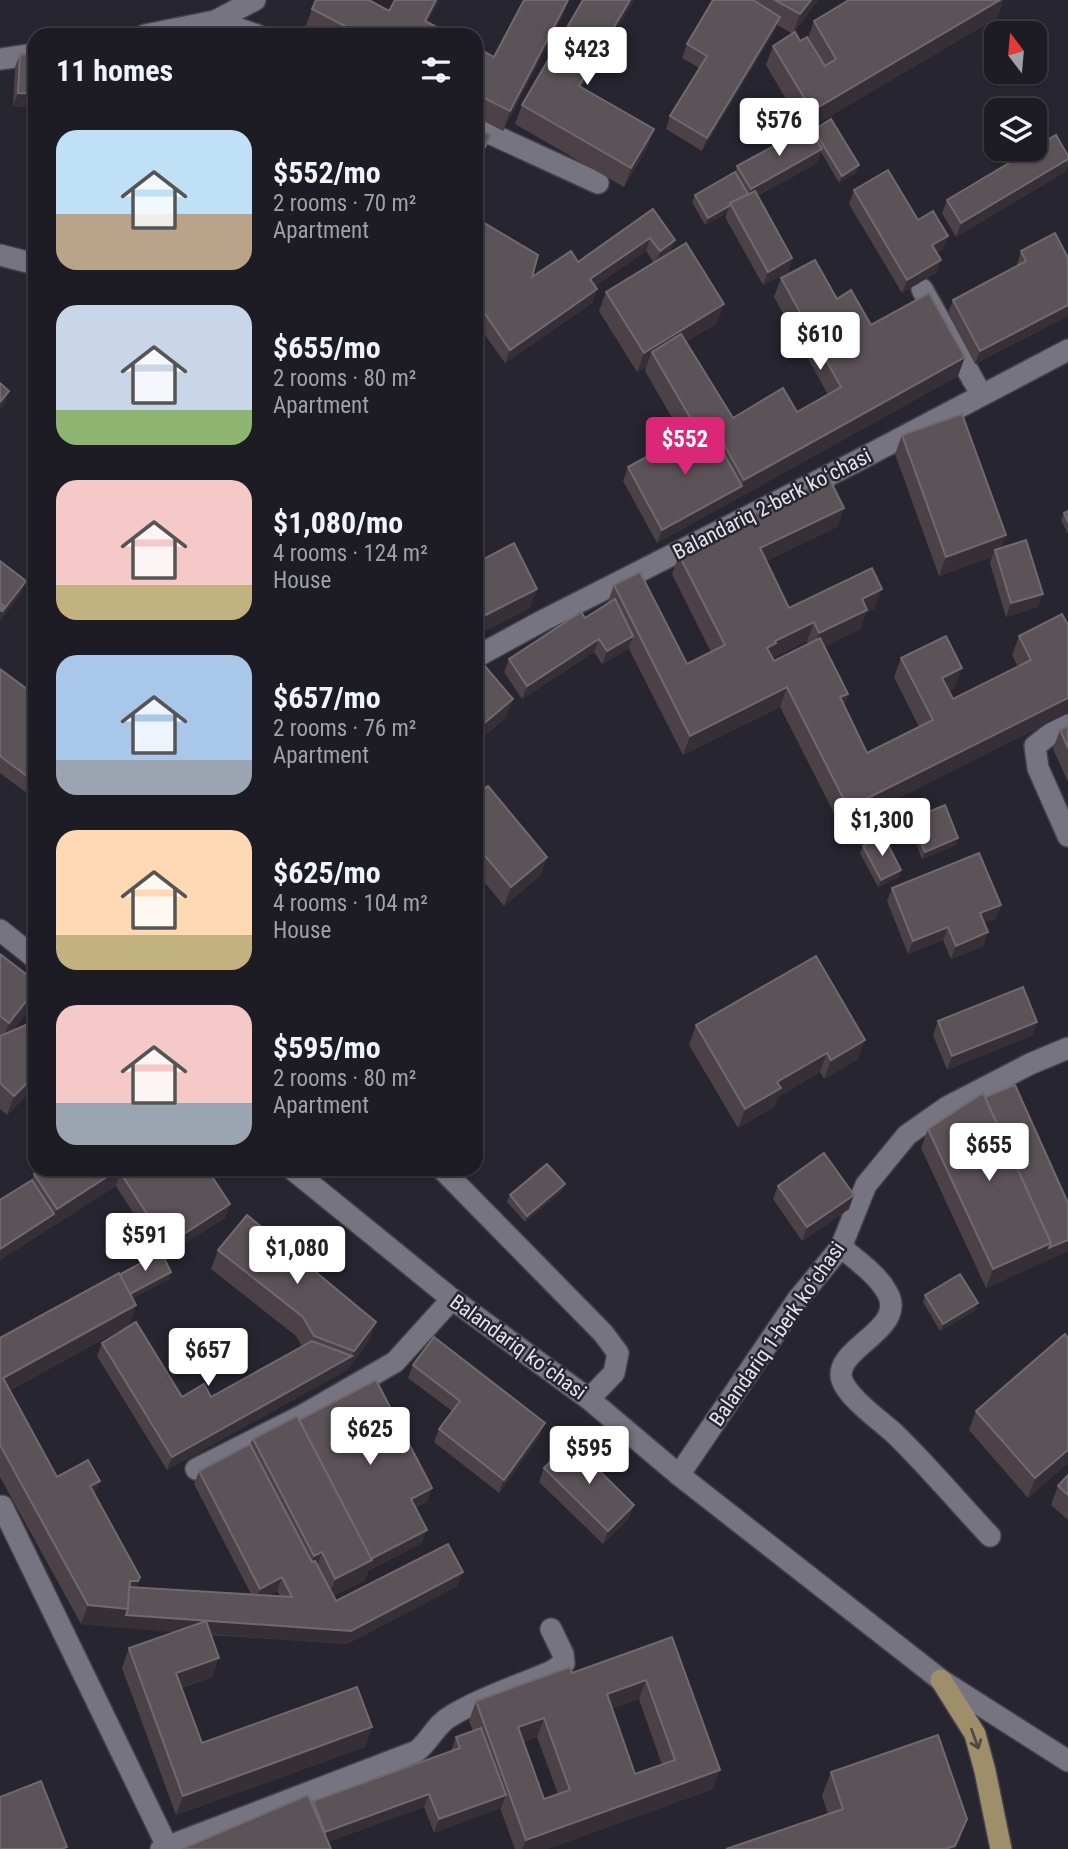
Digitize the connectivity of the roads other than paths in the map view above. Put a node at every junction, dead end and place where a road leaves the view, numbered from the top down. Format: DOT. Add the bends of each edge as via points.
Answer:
graph roads {
  1 [pos="256,0"];
  2 [pos="215,21"];
  3 [pos="180,28"];
  4 [pos="236,28"];
  5 [pos="28,55"];
  6 [pos="0,59"];
  7 [pos="483,130"];
  8 [pos="597,183"];
  9 [pos="0,255"];
  10 [pos="28,262"];
  11 [pos="922,289"];
  12 [pos="1068,350"];
  13 [pos="981,394"];
  14 [pos="483,653"];
  15 [pos="1068,725"];
  16 [pos="1068,836"];
  17 [pos="0,930"];
  18 [pos="28,952"];
  19 [pos="1068,1048"];
  20 [pos="301,1176"];
  21 [pos="449,1176"];
  22 [pos="841,1247"];
  23 [pos="452,1300"];
  24 [pos="589,1399"];
  25 [pos="196,1469"];
  26 [pos="679,1475"];
  27 [pos="2,1506"];
  28 [pos="990,1536"];
  29 [pos="551,1629"];
  30 [pos="941,1680"];
  31 [pos="1068,1761"];
  32 [pos="164,1848"];
  33 [pos="1001,1849"];
  1 -- 2 [label="street"];
  2 -- 3 [label="street"];
  2 -- 4 [label="street"];
  5 -- 6 [label="street"];
  7 -- 8 [label="street"];
  9 -- 10 [label="street"];
  11 -- 13 [label="street"];
  12 -- 13 [label="street, Balandariq 2-berk koʻchasi"];
  13 -- 14 [label="street, Balandariq 2-berk koʻchasi"];
  15 -- 16 [label="street" via="1035,746 1038,768"];
  17 -- 18 [label="street"];
  19 -- 22 [label="street, Balandariq 1-berk koʻchasi" via="947,1107 907,1135 866,1185"];
  20 -- 23 [label="street, Balandariq koʻchasi"];
  21 -- 24 [label="street" via="618,1353 614,1373"];
  22 -- 26 [label="street, Balandariq 1-berk koʻchasi" via="798,1299"];
  22 -- 28 [label="street" via="881,1283 890,1307 887,1319 843,1367 842,1380"];
  23 -- 24 [label="street, Balandariq koʻchasi"];
  23 -- 25 [label="street" via="395,1362"];
  24 -- 26 [label="street, Balandariq koʻchasi"];
  26 -- 30 [label="street, Balandariq koʻchasi"];
  27 -- 32 [label="street"];
  29 -- 32 [label="street" via="564,1662 449,1717 417,1751"];
  30 -- 31 [label="street, Balandariq koʻchasi"];
  30 -- 33 [label="main road, one-way" via="975,1734"];
}
